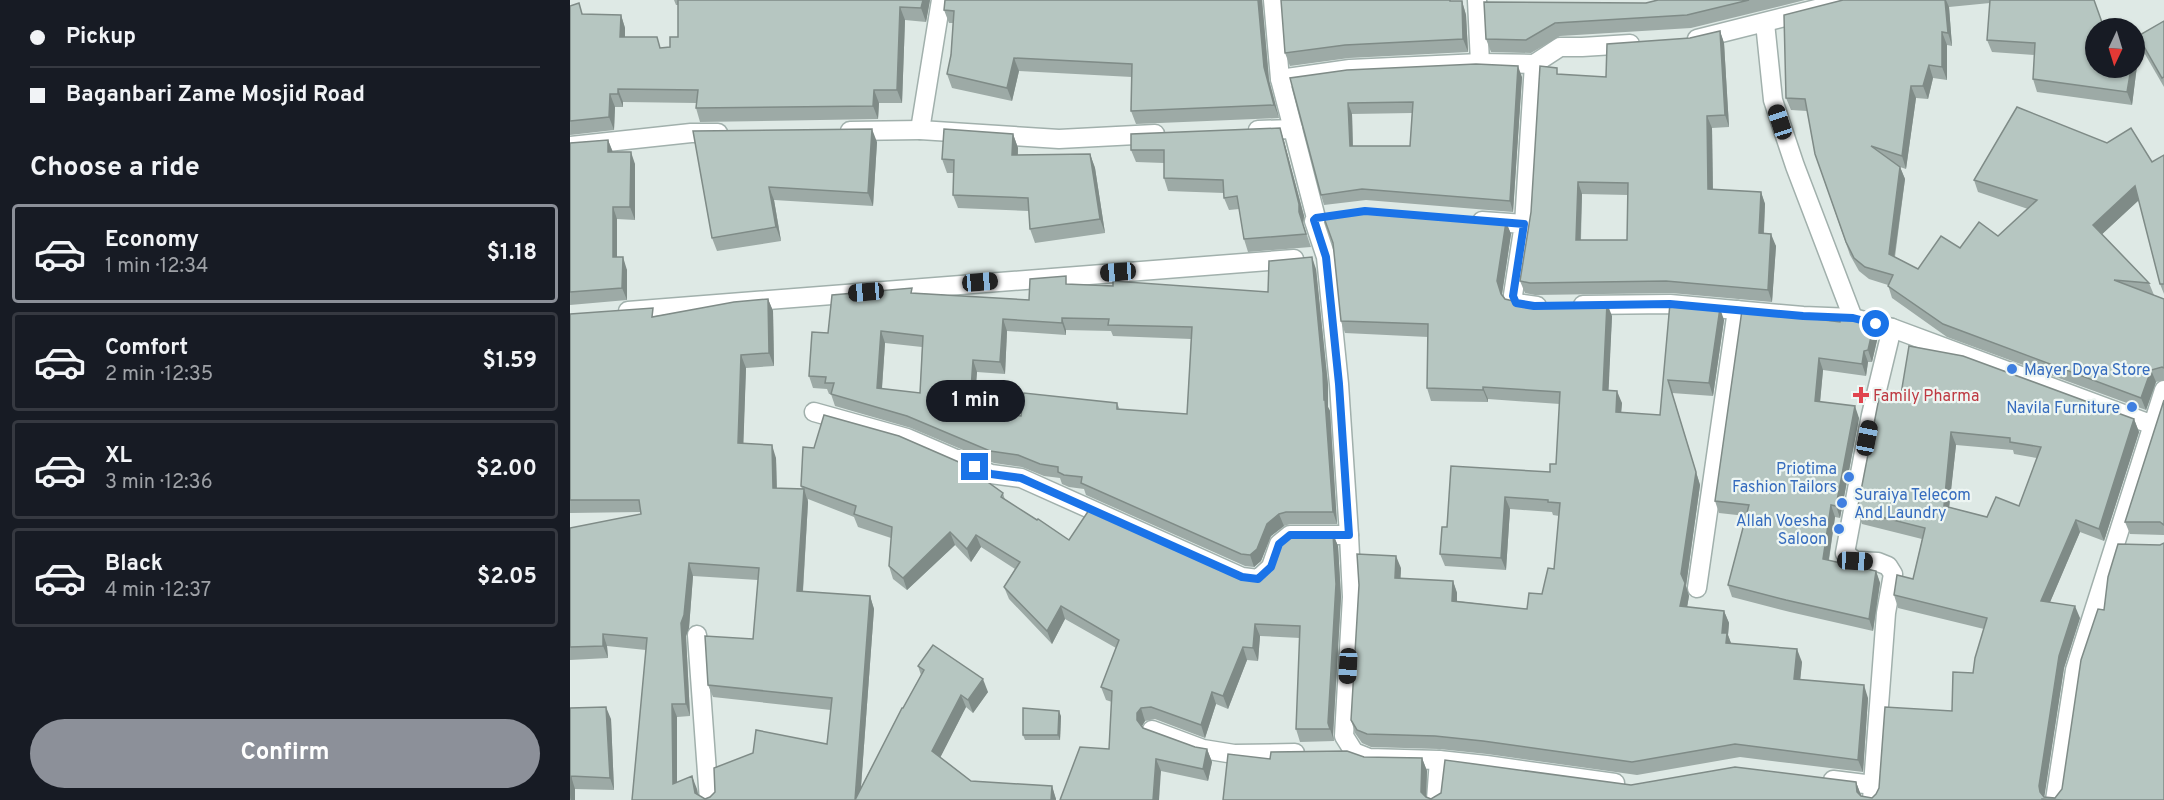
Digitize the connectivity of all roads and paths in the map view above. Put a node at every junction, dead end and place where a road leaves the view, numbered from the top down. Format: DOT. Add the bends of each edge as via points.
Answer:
graph roads {
  1 [pos="941,0"];
  2 [pos="1273,0"];
  3 [pos="1477,0"];
  4 [pos="1852,0"];
  5 [pos="1766,23"];
  6 [pos="1682,40"];
  7 [pos="1649,42"];
  8 [pos="1480,63"];
  9 [pos="1534,64"];
  10 [pos="1280,79"];
  11 [pos="1293,129"];
  12 [pos="920,130"];
  13 [pos="1239,131"];
  14 [pos="829,132"];
  15 [pos="737,133"];
  16 [pos="1173,133"];
  17 [pos="570,146"];
  18 [pos="1336,215"];
  19 [pos="1316,218"];
  20 [pos="1467,219"];
  21 [pos="1524,224"];
  22 [pos="1326,257"];
  23 [pos="1737,310"];
  24 [pos="605,313"];
  25 [pos="1853,318"];
  26 [pos="1892,328"];
  27 [pos="2164,390"];
  28 [pos="814,412"];
  29 [pos="2153,425"];
  30 [pos="1349,535"];
  31 [pos="2114,545"];
  32 [pos="2134,545"];
  33 [pos="1697,588"];
  34 [pos="697,635"];
  35 [pos="1152,730"];
  36 [pos="1354,752"];
  37 [pos="1439,760"];
  38 [pos="1817,778"];
  39 [pos="1637,786"];
  40 [pos="1872,793"];
  41 [pos="710,800"];
  42 [pos="1436,800"];
  43 [pos="2055,800"];
  1 -- 12 [label="street"];
  2 -- 10 [label="street"];
  3 -- 8 [label="street"];
  4 -- 5 [label="street"];
  5 -- 6 [label="street"];
  5 -- 25 [label="street" via="1773,99"];
  7 -- 9 [label="street" via="1560,46"];
  8 -- 9 [label="street"];
  8 -- 10 [label="street" via="1350,69"];
  9 -- 21 [label="street"];
  10 -- 11 [label="street"];
  11 -- 13 [label="street"];
  11 -- 19 [label="street"];
  12 -- 14 [label="street"];
  12 -- 16 [label="street" via="1059,139"];
  15 -- 17 [label="street"];
  18 -- 19 [label="street"];
  19 -- 22 [label="street"];
  20 -- 21 [label="street"];
  21 -- 23 [label="street" via="1513,296 1516,303 1670,304"];
  22 -- 24 [label="street"];
  22 -- 30 [label="street"];
  23 -- 25 [label="street"];
  23 -- 33 [label="street"];
  25 -- 26 [label="street"];
  26 -- 29 [label="street"];
  26 -- 40 [label="street" via="1845,553 1855,561 1888,566 1893,574 1886,613"];
  27 -- 29 [label="street"];
  28 -- 30 [label="street" via="907,438 991,474 1021,478 1242,577 1258,579 1265,573 1279,544 1290,535"];
  29 -- 31 [label="street"];
  30 -- 36 [label="street" via="1352,597 1344,736"];
  31 -- 32 [label="street"];
  31 -- 43 [label="street" via="2075,670"];
  34 -- 41 [label="street"];
  35 -- 36 [label="street" via="1203,749 1234,754"];
  36 -- 37 [label="street" via="1368,758"];
  37 -- 39 [label="street"];
  37 -- 42 [label="street"];
  38 -- 40 [label="street"];
}
